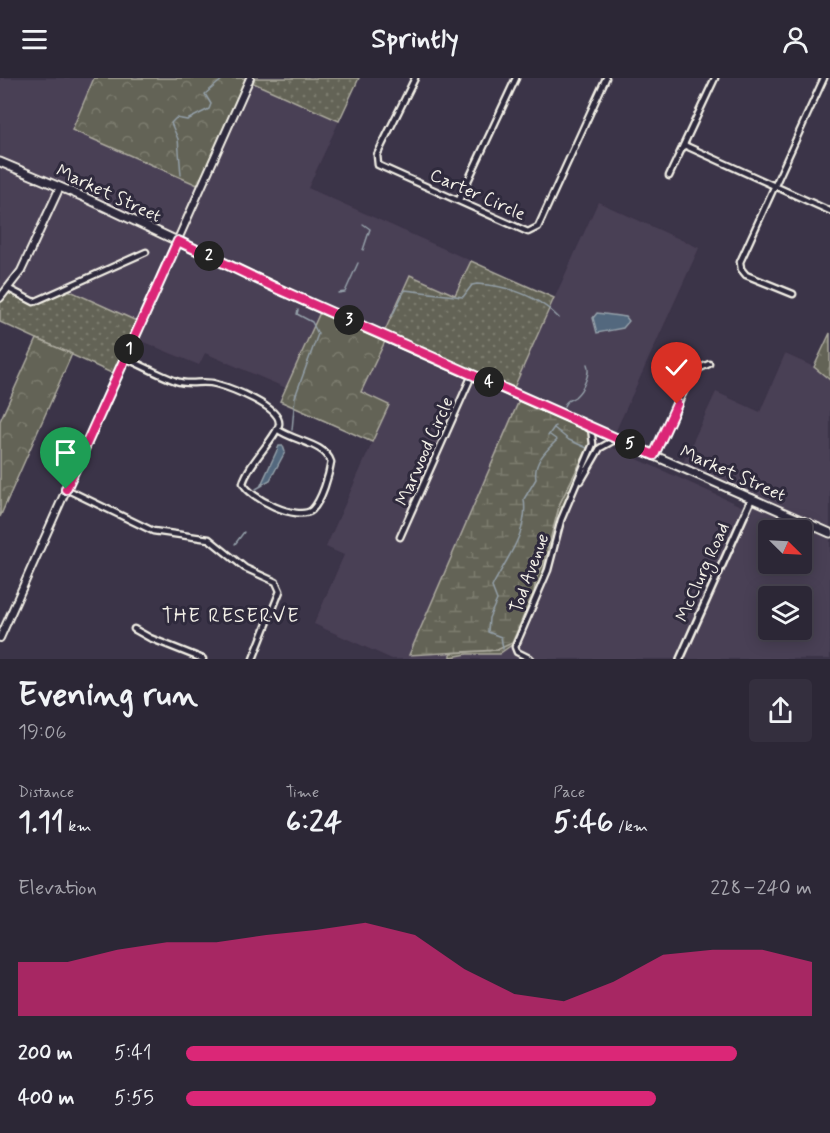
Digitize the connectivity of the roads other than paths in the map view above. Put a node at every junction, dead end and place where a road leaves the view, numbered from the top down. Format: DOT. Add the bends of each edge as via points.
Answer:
graph roads {
  1 [pos="250,78"];
  2 [pos="415,78"];
  3 [pos="516,78"];
  4 [pos="606,78"];
  5 [pos="715,78"];
  6 [pos="824,78"];
  7 [pos="684,145"];
  8 [pos="0,162"];
  9 [pos="669,176"];
  10 [pos="774,186"];
  11 [pos="60,187"];
  12 [pos="459,200"];
  13 [pos="830,211"];
  14 [pos="178,241"];
  15 [pos="146,252"];
  16 [pos="9,289"];
  17 [pos="793,294"];
  18 [pos="0,298"];
  19 [pos="125,358"];
  20 [pos="709,364"];
  21 [pos="472,375"];
  22 [pos="591,427"];
  23 [pos="277,429"];
  24 [pos="617,439"];
  25 [pos="654,455"];
  26 [pos="575,488"];
  27 [pos="66,489"];
  28 [pos="752,498"];
  29 [pos="830,533"];
  30 [pos="400,537"];
  31 [pos="134,629"];
  32 [pos="0,638"];
  33 [pos="203,659"];
  34 [pos="253,659"];
  35 [pos="531,659"];
  36 [pos="680,659"];
  1 -- 14 [label="main road"];
  2 -- 12 [label="street, Carter Circle" via="377,155 377,163"];
  3 -- 12 [label="street"];
  4 -- 12 [label="street, Carter Circle" via="536,230 525,231"];
  5 -- 7 [label="street"];
  6 -- 10 [label="street"];
  7 -- 9 [label="street"];
  7 -- 10 [label="street"];
  8 -- 11 [label="main road, Market Street"];
  10 -- 13 [label="street"];
  10 -- 17 [label="street" via="740,266 746,275"];
  11 -- 14 [label="main road, Market Street"];
  11 -- 16 [label="main road"];
  14 -- 19 [label="main road"];
  14 -- 21 [label="main road, Market Street"];
  15 -- 16 [label="street" via="34,302"];
  16 -- 18 [label="main road"];
  19 -- 23 [label="street" via="175,381 188,385 217,384 257,401 277,413"];
  19 -- 27 [label="main road"];
  20 -- 25 [label="street" via="694,371"];
  21 -- 22 [label="main road, Market Street"];
  21 -- 30 [label="street, Marwood Circle"];
  22 -- 24 [label="main road, Market Street"];
  22 -- 26 [label="street, Tod Avenue" via="593,444"];
  23 -- 23 [label="street" via="243,483 255,497 302,514 312,510 317,502 331,462 324,451"];
  24 -- 25 [label="main road, Market Street"];
  24 -- 26 [label="street, Tod Avenue" via="600,448"];
  25 -- 28 [label="main road, Market Street"];
  26 -- 35 [label="street, Tod Avenue" via="561,520 548,570 515,647 516,652"];
  27 -- 32 [label="main road"];
  27 -- 34 [label="street" via="153,531 209,539 245,568 276,582 280,591"];
  28 -- 29 [label="main road, Market Street"];
  28 -- 36 [label="street, McClurg Road"];
  31 -- 33 [label="street"];
}
